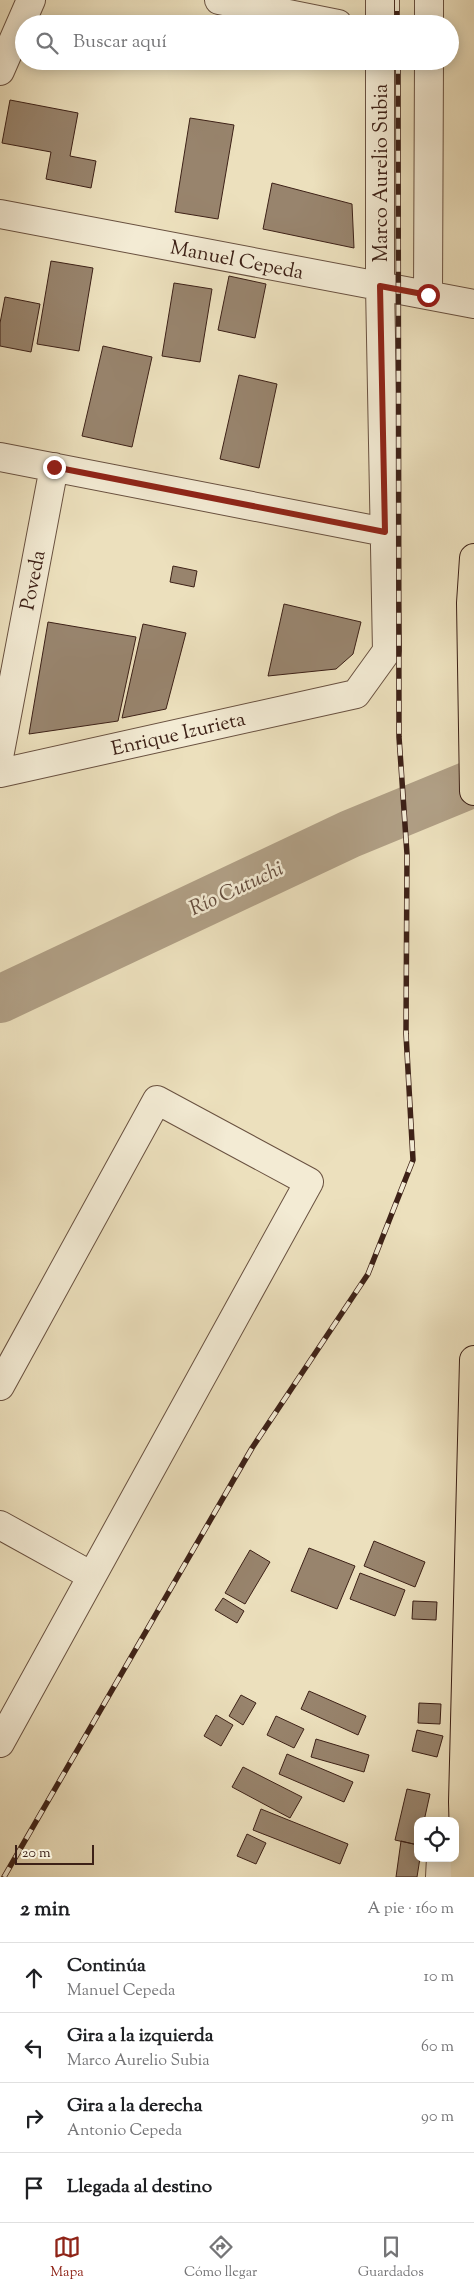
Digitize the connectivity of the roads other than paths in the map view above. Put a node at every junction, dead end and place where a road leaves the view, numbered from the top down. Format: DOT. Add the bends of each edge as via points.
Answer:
graph roads {
  1 [pos="32,0"];
  2 [pos="219,0"];
  3 [pos="380,0"];
  4 [pos="429,0"];
  5 [pos="25,15"];
  6 [pos="293,15"];
  7 [pos="380,15"];
  8 [pos="429,15"];
  9 [pos="15,38"];
  10 [pos="380,70"];
  11 [pos="429,70"];
  12 [pos="0,71"];
  13 [pos="0,214"];
  14 [pos="380,286"];
  15 [pos="428,295"];
  16 [pos="472,296"];
  17 [pos="0,457"];
  18 [pos="54,467"];
  19 [pos="385,532"];
  20 [pos="474,558"];
  21 [pos="356,694"];
  22 [pos="0,752"];
  23 [pos="0,773"];
  24 [pos="474,791"];
  25 [pos="474,1360"];
  26 [pos="0,1386"];
  27 [pos="0,1525"];
  28 [pos="92,1576"];
  29 [pos="0,1743"];
  30 [pos="457,1811"];
  31 [pos="441,1862"];
  32 [pos="440,1877"];
  33 [pos="465,1877"];
  1 -- 5 [label="street"];
  2 -- 6 [label="street"];
  3 -- 7 [label="street"];
  4 -- 8 [label="street"];
  9 -- 12 [label="street"];
  10 -- 14 [label="street, Marco Aurelio Subia"];
  11 -- 15 [label="street"];
  13 -- 14 [label="street, Manuel Cepeda"];
  14 -- 15 [label="street, Manuel Cepeda"];
  14 -- 19 [label="street, Marco Aurelio Subia"];
  15 -- 16 [label="street, Manuel Cepeda"];
  17 -- 18 [label="street"];
  18 -- 19 [label="street"];
  18 -- 22 [label="street, Poveda"];
  19 -- 21 [label="street, Marco Aurelio Subia" via="387,651"];
  20 -- 24 [label="main road" via="471,603"];
  21 -- 23 [label="street, Enrique Izurieta"];
  25 -- 30 [label="main road"];
  26 -- 28 [label="street" via="157,1100 309,1182"];
  27 -- 28 [label="street"];
  28 -- 29 [label="street"];
  30 -- 33 [label="main road"];
  31 -- 32 [label="street"];
}
